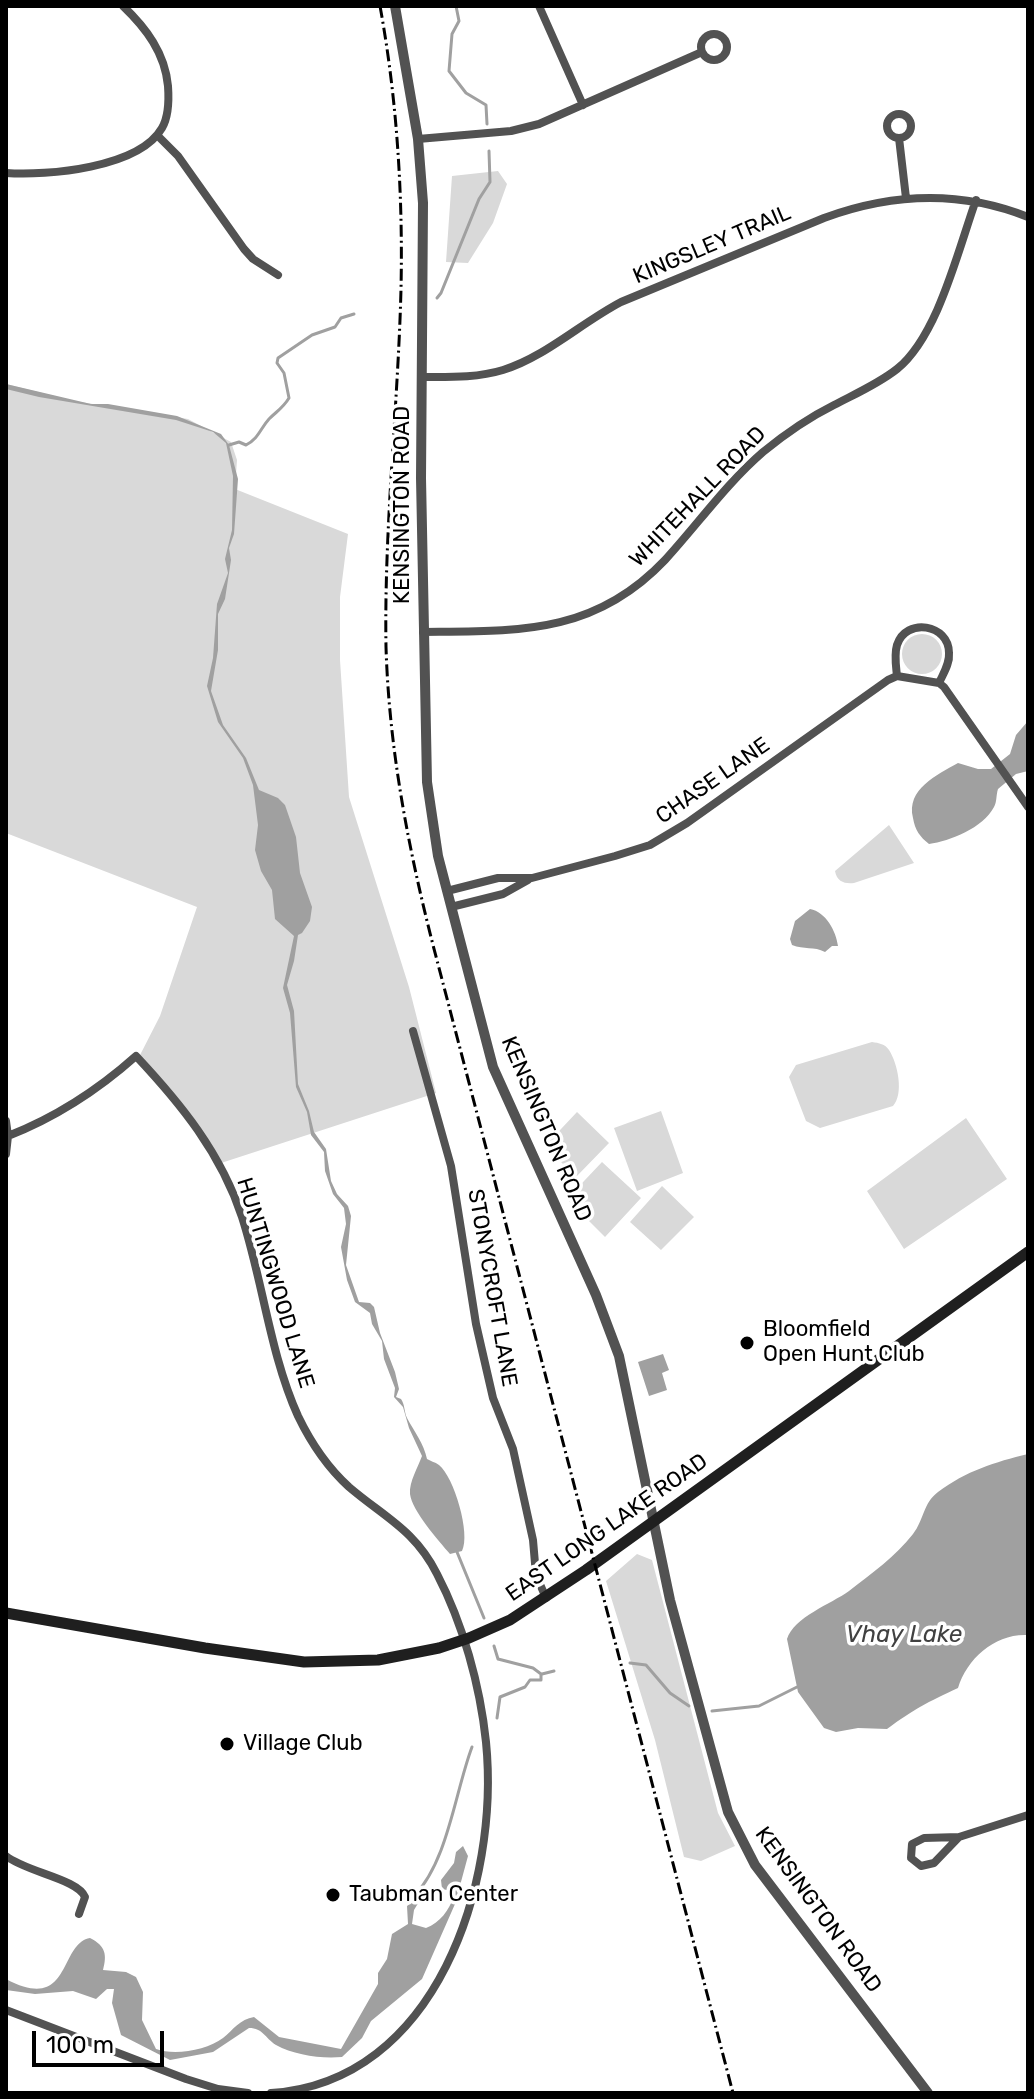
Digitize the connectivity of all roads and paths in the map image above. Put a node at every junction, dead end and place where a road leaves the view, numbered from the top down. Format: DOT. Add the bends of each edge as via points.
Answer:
graph roads {
  1 [pos="123,6"];
  2 [pos="395,6"];
  3 [pos="539,6"];
  4 [pos="702,52"];
  5 [pos="583,105"];
  6 [pos="157,135"];
  7 [pos="899,138"];
  8 [pos="418,139"];
  9 [pos="6,173"];
  10 [pos="906,198"];
  11 [pos="976,200"];
  12 [pos="1028,217"];
  13 [pos="278,275"];
  14 [pos="423,377"];
  15 [pos="423,632"];
  16 [pos="897,676"];
  17 [pos="939,683"];
  18 [pos="1028,807"];
  19 [pos="532,878"];
  20 [pos="447,891"];
  21 [pos="451,907"];
  22 [pos="413,1031"];
  23 [pos="6,1121"];
  24 [pos="8,1136"];
  25 [pos="6,1154"];
  26 [pos="1028,1252"];
  27 [pos="655,1518"];
  28 [pos="546,1598"];
  29 [pos="6,1613"];
  30 [pos="463,1640"];
  31 [pos="1027,1813"];
  32 [pos="959,1837"];
  33 [pos="6,1856"];
  34 [pos="79,1914"];
  35 [pos="6,2010"];
  36 [pos="248,2093"];
  37 [pos="271,2093"];
  38 [pos="928,2093"];
  1 -- 6 [label="street" via="153,41 164,66 168,112"];
  2 -- 8 [label="street, KENSINGTON ROAD"];
  3 -- 5 [label="street"];
  4 -- 5 [label="street"];
  5 -- 8 [label="street" via="518,129"];
  6 -- 9 [label="street" via="125,154 75,171"];
  6 -- 13 [label="street" via="244,249"];
  7 -- 10 [label="street"];
  8 -- 14 [label="street, KENSINGTON ROAD"];
  10 -- 11 [label="street, KINGSLEY TRAIL"];
  10 -- 14 [label="street, KINGSLEY TRAIL" via="832,215 647,291 506,369"];
  11 -- 12 [label="street, KINGSLEY TRAIL"];
  11 -- 15 [label="street, WHITEHALL ROAD" via="927,332 908,359 775,442 640,582 602,607 557,624"];
  14 -- 15 [label="street, KENSINGTON ROAD"];
  15 -- 20 [label="street, KENSINGTON ROAD" via="428,805"];
  16 -- 17 [label="street"];
  16 -- 17 [label="street" via="895,656 901,638 913,628 927,627 940,632 949,650"];
  16 -- 19 [label="street, CHASE LANE" via="666,837"];
  17 -- 18 [label="street"];
  19 -- 20 [label="street, CHASE LANE" via="498,878"];
  19 -- 21 [label="street, CHASE LANE" via="503,894"];
  20 -- 21 [label="street, KENSINGTON ROAD"];
  21 -- 27 [label="street, KENSINGTON ROAD" via="493,1067 619,1356"];
  22 -- 28 [label="street, STONYCROFT LANE" via="453,1174 476,1324 493,1398 513,1449 536,1575"];
  23 -- 24 [label="street"];
  24 -- 25 [label="street"];
  24 -- 30 [label="street, HUNTINGWOOD LANE" via="54,1114 136,1056 147,1067 193,1122 225,1176 242,1217 285,1379 309,1437 339,1478 420,1545 439,1577"];
  26 -- 27 [label="main road, EAST LONG LAKE ROAD"];
  27 -- 28 [label="main road, EAST LONG LAKE ROAD"];
  27 -- 38 [label="street, KENSINGTON ROAD" via="670,1600 734,1828 755,1865"];
  28 -- 30 [label="main road, EAST LONG LAKE ROAD"];
  29 -- 30 [label="main road, EAST LONG LAKE ROAD" via="304,1662 378,1660"];
  30 -- 37 [label="street" via="482,1718 487,1791 481,1857 457,1940 425,2002 383,2050 323,2083"];
  31 -- 32 [label="street"];
  32 -- 32 [label="street" via="919,1838 910,1849 911,1858 917,1865 930,1866"];
  33 -- 34 [label="street" via="79,1887 85,1897"];
  35 -- 36 [label="street" via="186,2079"];
}
